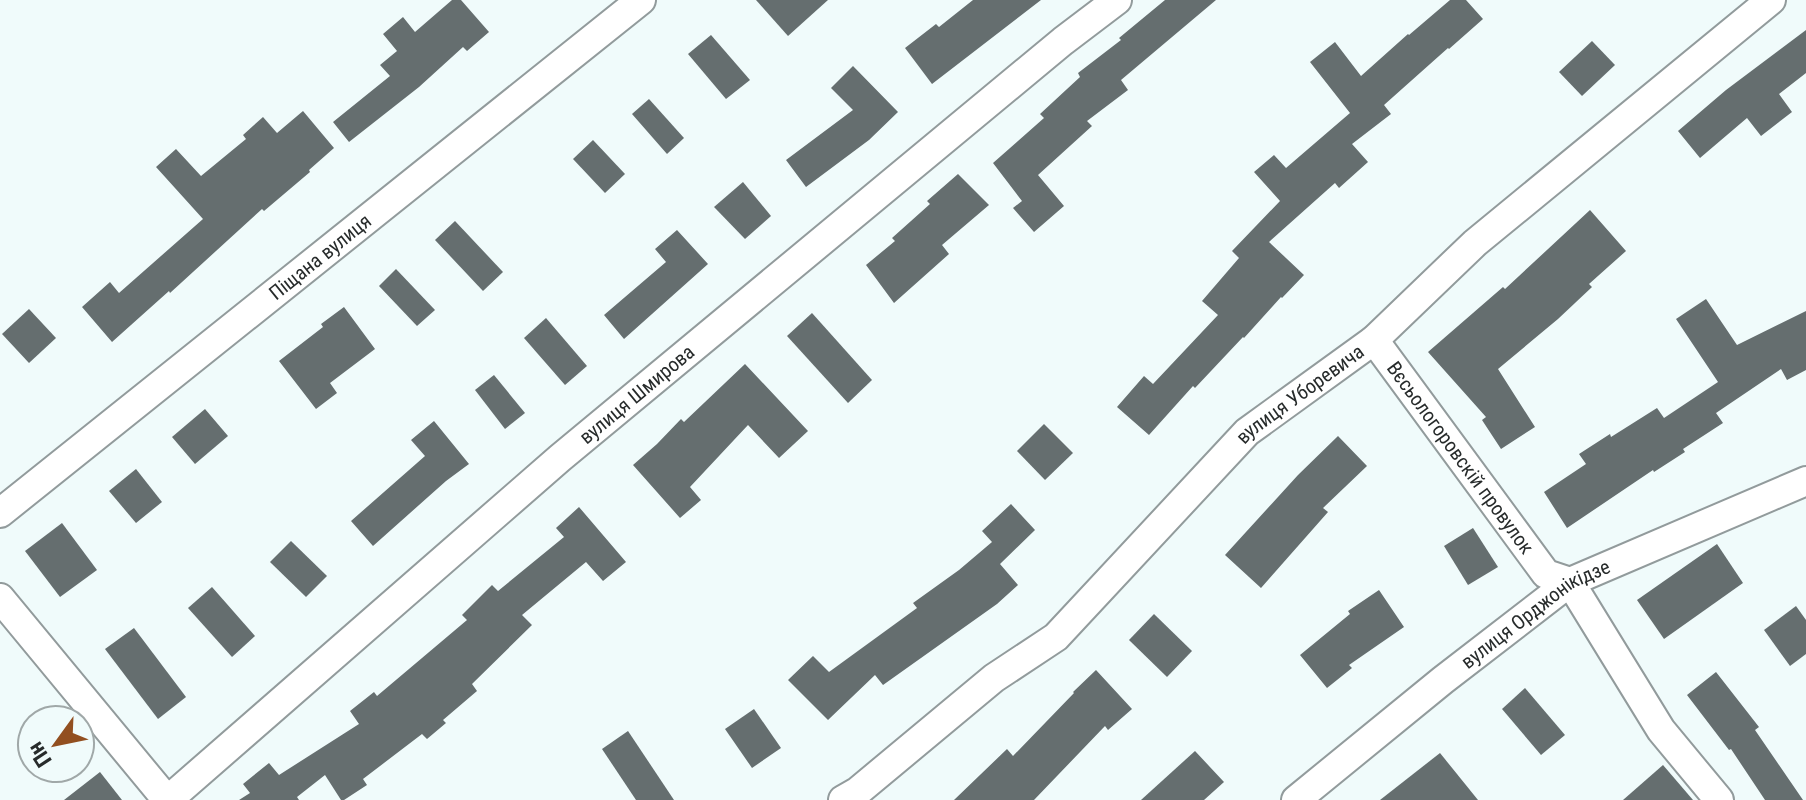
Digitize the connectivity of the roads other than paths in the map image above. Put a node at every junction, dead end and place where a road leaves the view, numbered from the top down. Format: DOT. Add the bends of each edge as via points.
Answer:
graph roads {
  1 [pos="641,0"];
  2 [pos="1117,0"];
  3 [pos="1771,0"];
  4 [pos="1374,340"];
  5 [pos="1806,481"];
  6 [pos="0,513"];
  7 [pos="1570,582"];
  8 [pos="0,598"];
  9 [pos="167,800"];
  10 [pos="843,800"];
  11 [pos="1296,800"];
  12 [pos="1719,800"];
  1 -- 6 [label="street, Піщана вулиця"];
  2 -- 9 [label="street, вулиця Шмирова" via="560,458"];
  3 -- 4 [label="street, вулиця Уборевича" via="1475,243"];
  4 -- 7 [label="street, Вєсьологоровскій провулок" via="1546,574"];
  4 -- 10 [label="street, вулиця Уборевича" via="1247,432 1056,637 994,678"];
  5 -- 7 [label="street, вулиця Орджонікідзе"];
  7 -- 11 [label="street, вулиця Орджонікідзе"];
  7 -- 12 [label="street, Вєсьологоровскій провулок" via="1661,730"];
  8 -- 9 [label="street"];
}
